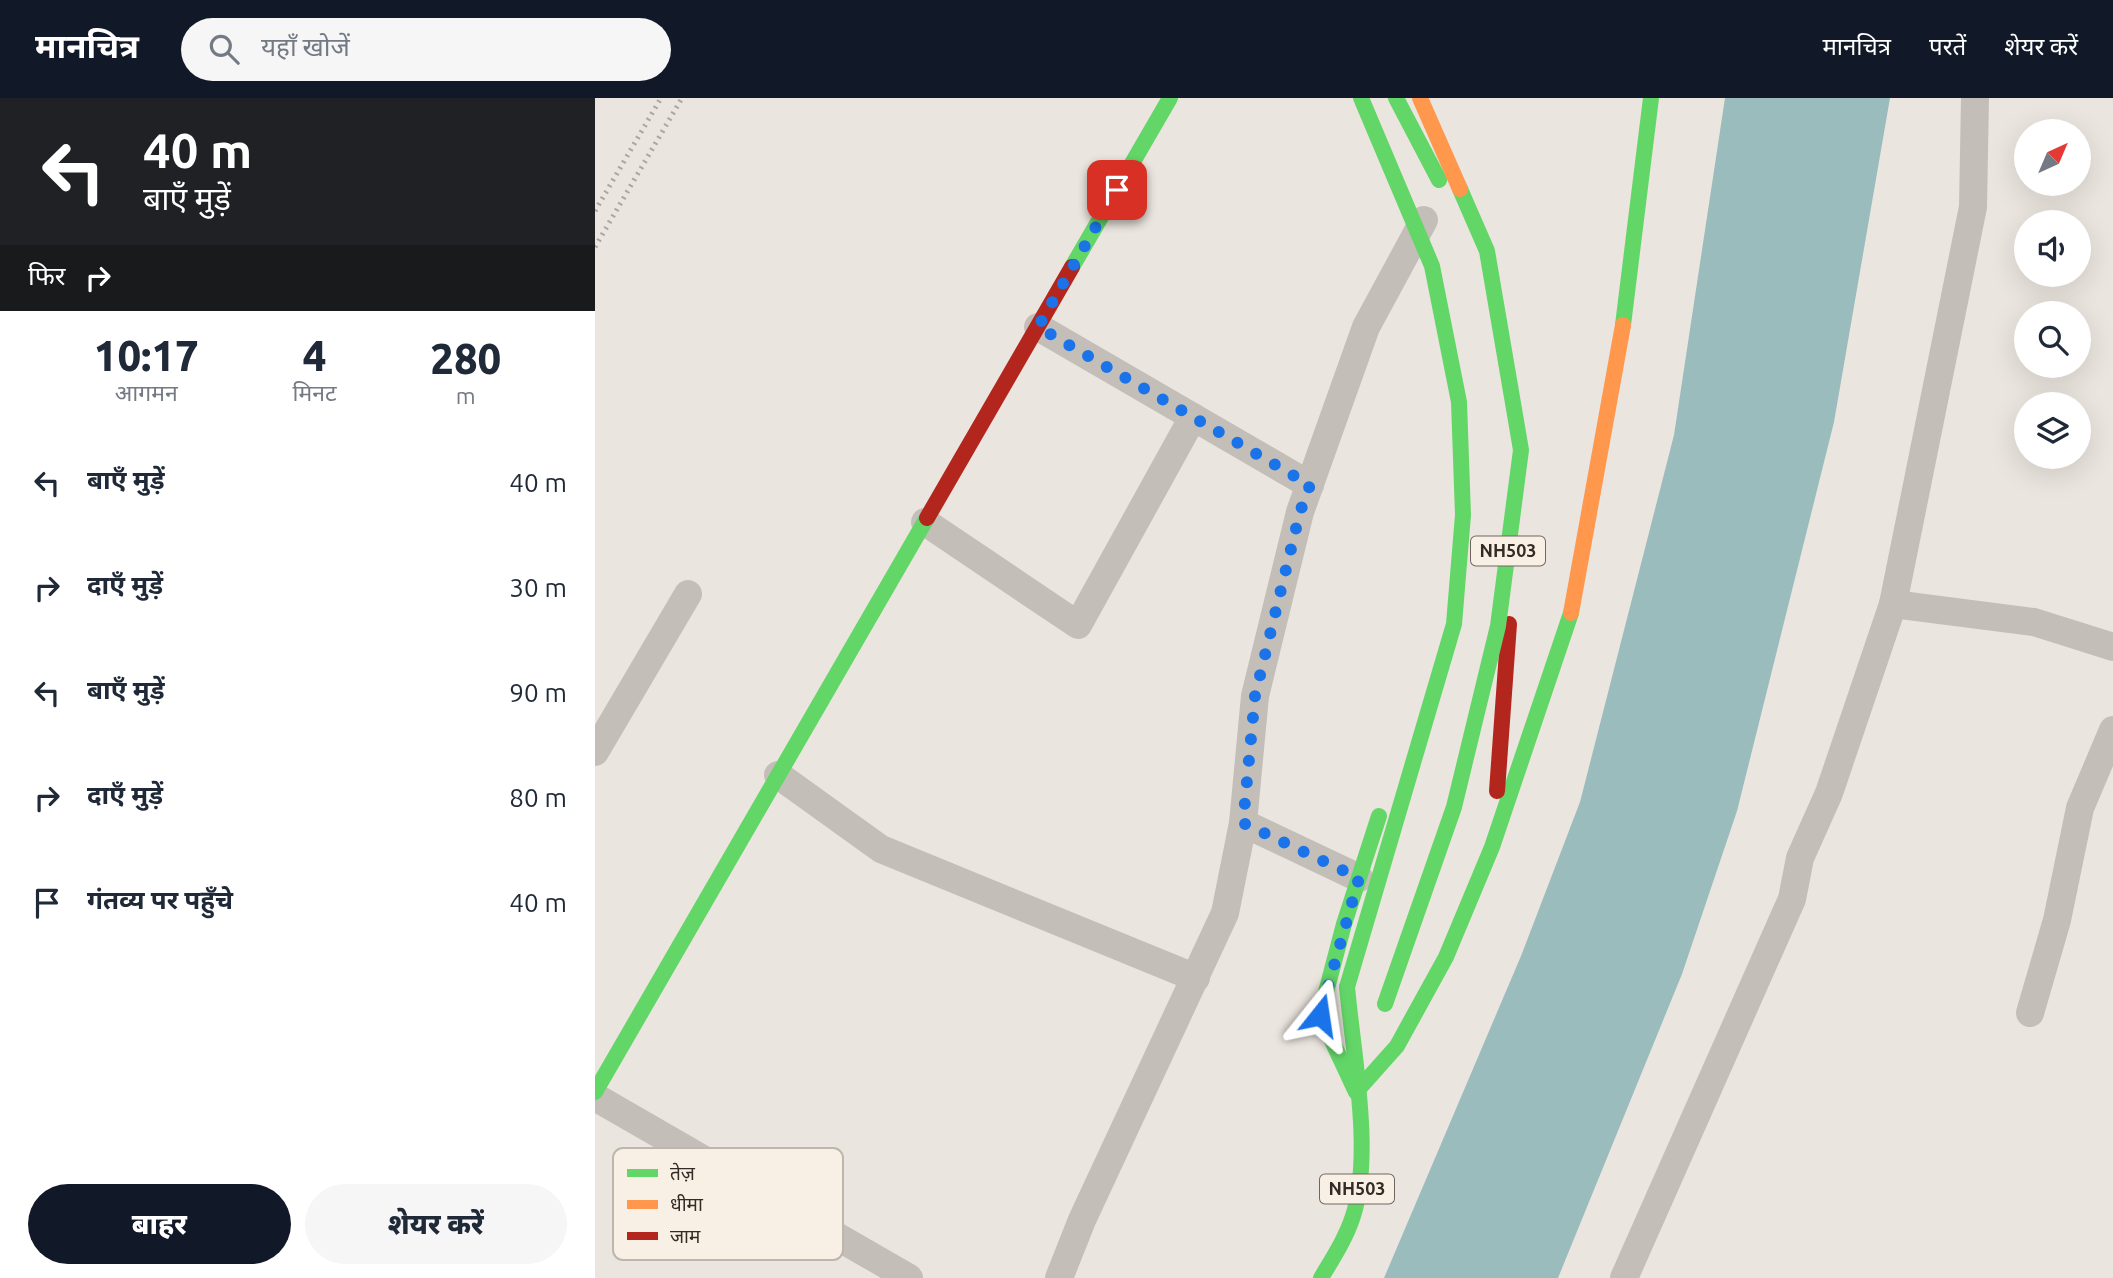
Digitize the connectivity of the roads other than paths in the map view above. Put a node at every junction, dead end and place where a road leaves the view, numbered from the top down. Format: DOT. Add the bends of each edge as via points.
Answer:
graph roads {
  1 [pos="1170,98"];
  2 [pos="1361,98"];
  3 [pos="1370,98"];
  4 [pos="1396,98"];
  5 [pos="1420,98"];
  6 [pos="1651,98"];
  7 [pos="1975,98"];
  8 [pos="1428,211"];
  9 [pos="1459,229"];
  10 [pos="1473,268"];
  11 [pos="1038,327"];
  12 [pos="1193,417"];
  13 [pos="1310,485"];
  14 [pos="925,522"];
  15 [pos="688,594"];
  16 [pos="1893,604"];
  17 [pos="2113,646"];
  18 [pos="1418,689"];
  19 [pos="2113,730"];
  20 [pos="595,752"];
  21 [pos="778,775"];
  22 [pos="1383,802"];
  23 [pos="1243,823"];
  24 [pos="1492,847"];
  25 [pos="1359,878"];
  26 [pos="1196,978"];
  27 [pos="1383,1010"];
  28 [pos="2030,1013"];
  29 [pos="1369,1054"];
  30 [pos="1356,1092"];
  31 [pos="595,1095"];
  32 [pos="686,1148"];
  33 [pos="843,1240"];
  34 [pos="909,1278"];
  35 [pos="1059,1278"];
  36 [pos="1321,1278"];
  37 [pos="1624,1278"];
  1 -- 11 [label="main road"];
  2 -- 30 [label="main road, NH503, bridge" via="1432,266 1459,402 1463,515 1454,624 1347,987"];
  3 -- 8 [label="main road"];
  4 -- 9 [label="main road"];
  5 -- 27 [label="main road, NH503, bridge" via="1486,251 1521,450 1498,626 1454,807"];
  6 -- 24 [label="main road" via="1624,321 1570,619"];
  7 -- 16 [label="street" via="1973,207"];
  8 -- 13 [label="street" via="1366,327"];
  8 -- 18 [label="main road" via="1463,335 1474,478 1439,624"];
  10 -- 24 [label="main road" via="1495,332 1516,473"];
  11 -- 12 [label="street"];
  11 -- 14 [label="main road"];
  12 -- 13 [label="street"];
  12 -- 14 [label="street" via="1078,625"];
  13 -- 23 [label="street" via="1255,696"];
  14 -- 21 [label="main road"];
  15 -- 20 [label="street"];
  16 -- 17 [label="street" via="2034,622"];
  16 -- 37 [label="street" via="1829,793 1800,858 1792,899"];
  19 -- 28 [label="street" via="2080,808 2057,920"];
  21 -- 26 [label="street" via="881,849"];
  21 -- 31 [label="main road"];
  22 -- 25 [label="main road"];
  23 -- 25 [label="street"];
  23 -- 26 [label="street" via="1225,913"];
  24 -- 30 [label="main road" via="1446,957 1397,1046"];
  25 -- 30 [label="main road" via="1320,1015"];
  26 -- 35 [label="street"];
  29 -- 30 [label="main road, NH503"];
  30 -- 36 [label="main road, NH503" via="1356,1205"];
  31 -- 32 [label="street"];
  33 -- 34 [label="street"];
}
